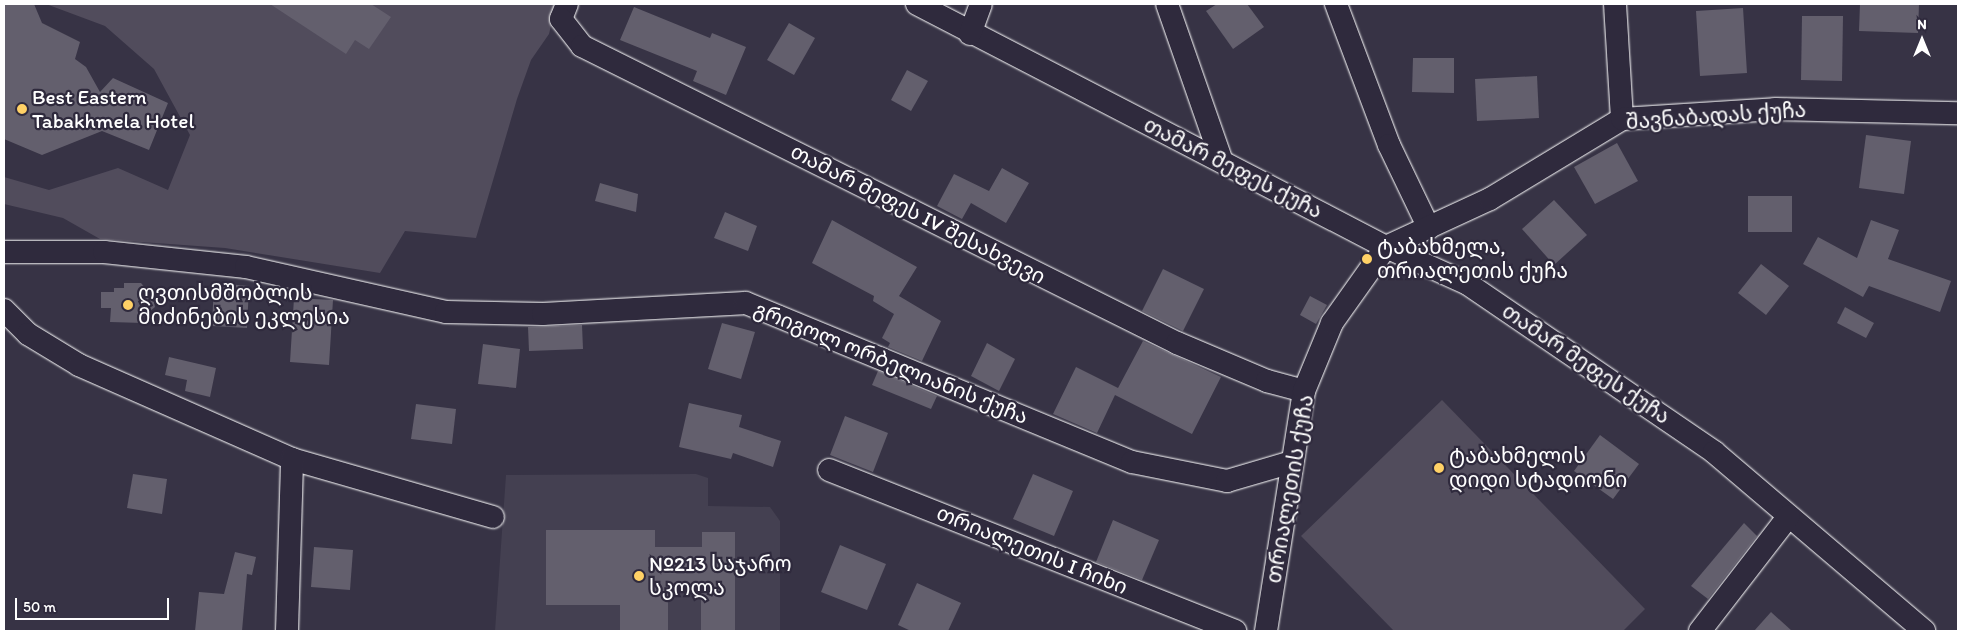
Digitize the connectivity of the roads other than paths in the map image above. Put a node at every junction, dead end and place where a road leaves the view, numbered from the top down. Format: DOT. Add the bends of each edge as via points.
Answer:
graph roads {
  1 [pos="567,4"];
  2 [pos="917,4"];
  3 [pos="981,4"];
  4 [pos="1167,4"];
  5 [pos="1336,4"];
  6 [pos="1615,4"];
  7 [pos="970,34"];
  8 [pos="1958,113"];
  9 [pos="1622,118"];
  10 [pos="1222,162"];
  11 [pos="1430,228"];
  12 [pos="1386,248"];
  13 [pos="4,252"];
  14 [pos="4,310"];
  15 [pos="1304,392"];
  16 [pos="292,459"];
  17 [pos="1292,462"];
  18 [pos="829,470"];
  19 [pos="1789,516"];
  20 [pos="493,517"];
  21 [pos="287,631"];
  22 [pos="1234,631"];
  23 [pos="1259,631"];
  24 [pos="1700,631"];
  25 [pos="1924,631"];
  1 -- 15 [label="street, თამარ მეფეს IV შესახვევი" via="561,19 582,46 1178,343 1267,381"];
  2 -- 7 [label="street, თამარ მეფეს ქუჩა"];
  3 -- 7 [label="street"];
  4 -- 10 [label="street"];
  5 -- 11 [label="street" via="1389,145"];
  6 -- 9 [label="street"];
  7 -- 10 [label="street, თამარ მეფეს ქუჩა"];
  8 -- 9 [label="street, შავნაბადას ქუჩა" via="1775,109"];
  9 -- 11 [label="street, შავნაბადას ქუჩა" via="1490,199"];
  10 -- 12 [label="street, თამარ მეფეს ქუჩა"];
  11 -- 12 [label="street, შავნაბადას ქუჩა"];
  12 -- 15 [label="street, თრიალეთის ქუჩა" via="1332,323"];
  12 -- 19 [label="street, თამარ მეფეს ქუჩა" via="1468,284 1714,452"];
  13 -- 17 [label="street, გრიგოლ ორბელიანის ქუჩა" via="104,252 246,267 446,312 543,314 746,303 1132,462 1227,481"];
  14 -- 16 [label="street" via="28,334 79,365"];
  15 -- 17 [label="street, თრიალეთის ქუჩა"];
  16 -- 20 [label="street"];
  16 -- 21 [label="street"];
  17 -- 23 [label="street, თრიალეთის ქუჩა"];
  18 -- 22 [label="street, თრიალეთის I ჩიხი"];
  19 -- 24 [label="street"];
  19 -- 25 [label="street, თამარ მეფეს ქუჩა"];
}
